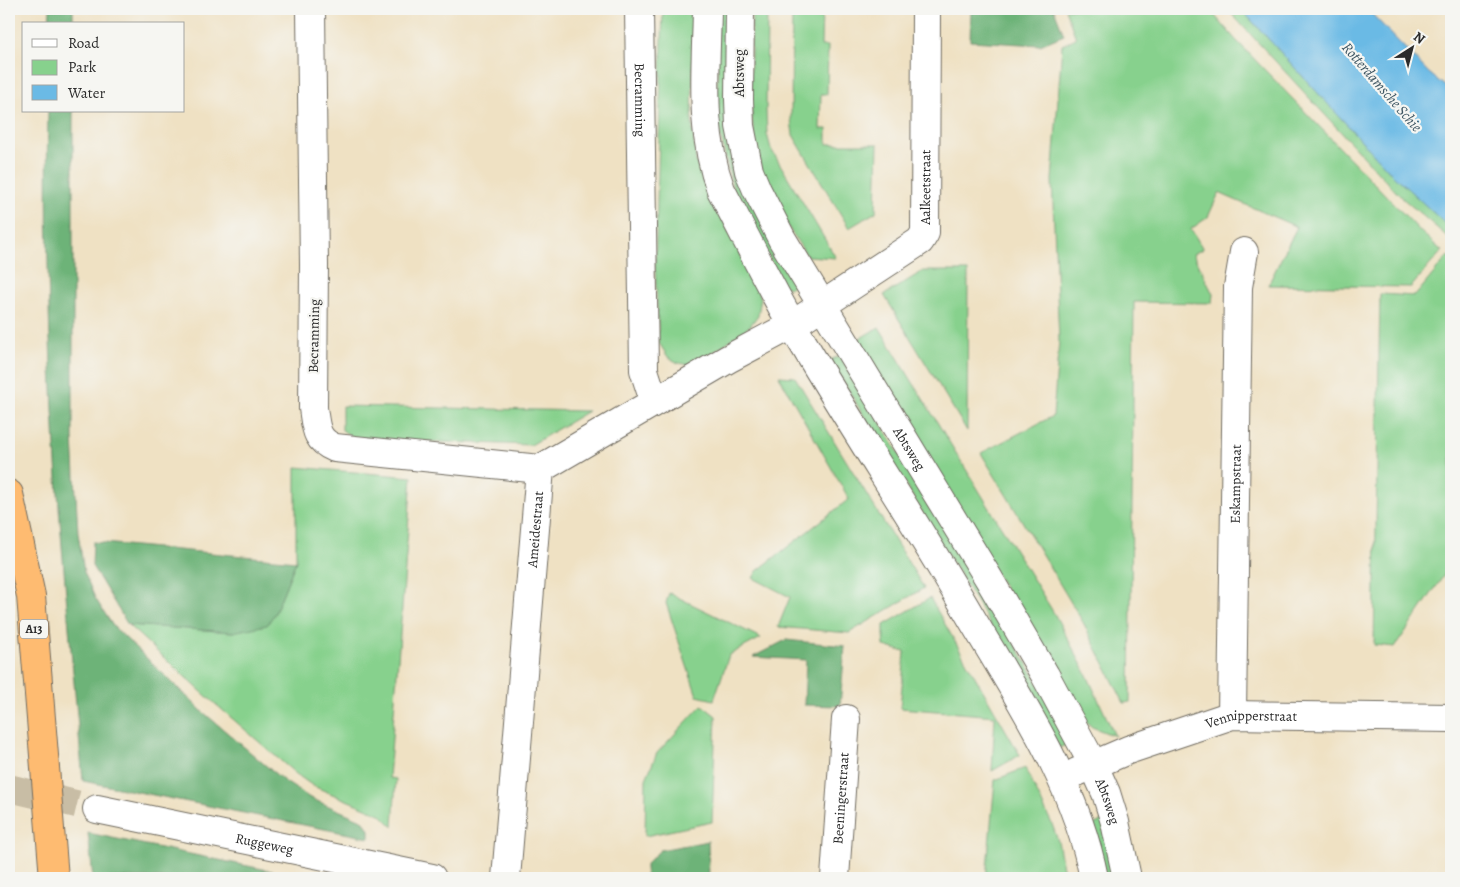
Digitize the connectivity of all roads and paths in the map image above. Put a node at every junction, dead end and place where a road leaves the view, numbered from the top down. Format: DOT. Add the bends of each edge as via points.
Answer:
graph roads {
  1 [pos="311,9"];
  2 [pos="639,9"];
  3 [pos="707,9"];
  4 [pos="740,9"];
  5 [pos="926,9"];
  6 [pos="1244,252"];
  7 [pos="823,305"];
  8 [pos="792,325"];
  9 [pos="654,401"];
  10 [pos="540,469"];
  11 [pos="9,494"];
  12 [pos="1232,715"];
  13 [pos="1451,718"];
  14 [pos="846,719"];
  15 [pos="1094,764"];
  16 [pos="1062,779"];
  17 [pos="97,809"];
  18 [pos="54,878"];
  19 [pos="432,878"];
  20 [pos="506,878"];
  21 [pos="835,878"];
  22 [pos="1094,878"];
  23 [pos="1127,878"];
  1 -- 10 [label="street, Becramming" via="313,408 317,430 324,444 335,448"];
  2 -- 9 [label="street, Becramming" via="644,370"];
  3 -- 8 [label="street" via="706,119 714,172"];
  4 -- 7 [label="street, Abtsweg" via="740,126 749,171 782,239"];
  5 -- 7 [label="street, Aalkeetstraat" via="925,233 920,241"];
  6 -- 12 [label="street, Eskampstraat" via="1238,288"];
  7 -- 8 [label="street, Aalkeetstraat"];
  7 -- 15 [label="street, Abtsweg" via="994,587"];
  8 -- 9 [label="street"];
  8 -- 16 [label="street" via="949,579"];
  9 -- 10 [label="street"];
  10 -- 20 [label="street, Ameidestraat"];
  11 -- 18 [label="highway, A13" via="31,596"];
  12 -- 13 [label="street, Vennipperstraat"];
  12 -- 15 [label="street, Vennipperstraat"];
  14 -- 21 [label="street, Beeningerstraat"];
  15 -- 16 [label="street, Vennipperstraat"];
  15 -- 23 [label="street, Abtsweg" via="1115,822"];
  16 -- 22 [label="street" via="1084,835"];
  17 -- 19 [label="street, Ruggeweg"];
}
